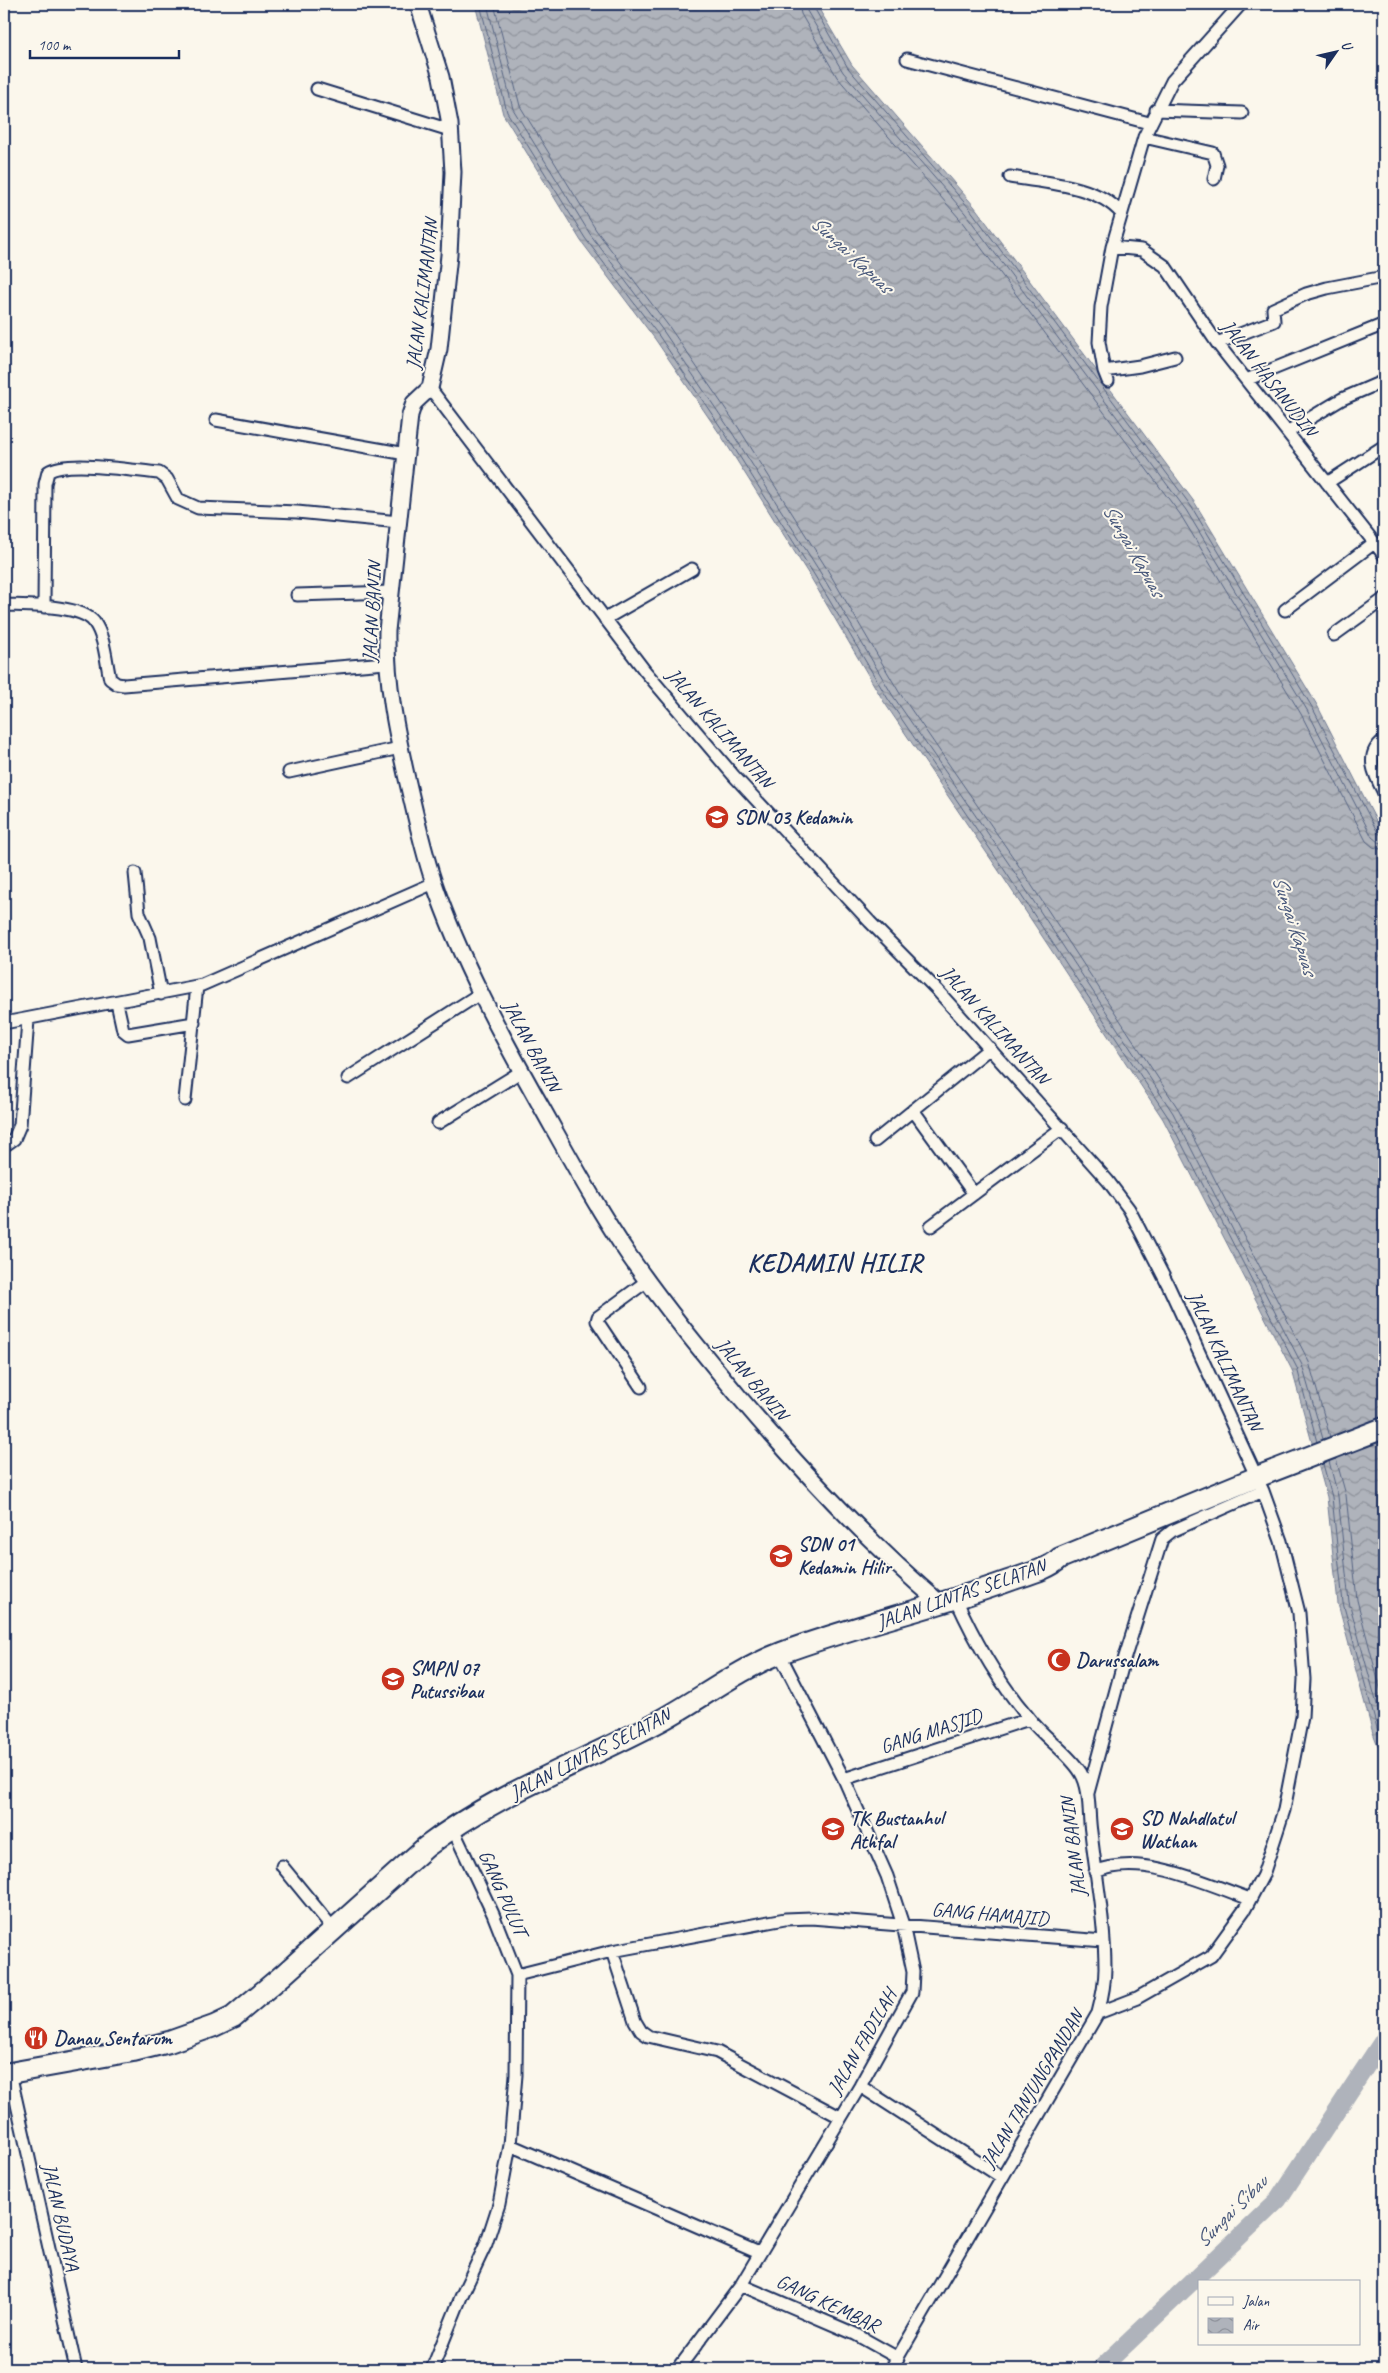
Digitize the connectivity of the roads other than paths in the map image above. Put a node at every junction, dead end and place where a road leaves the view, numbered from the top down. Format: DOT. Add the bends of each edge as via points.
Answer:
graph roads {
  1 [pos="418,4"];
  2 [pos="1241,4"];
  3 [pos="907,59"];
  4 [pos="316,90"];
  5 [pos="1156,110"];
  6 [pos="1242,113"];
  7 [pos="1149,123"];
  8 [pos="450,130"];
  9 [pos="1144,137"];
  10 [pos="1010,177"];
  11 [pos="1214,179"];
  12 [pos="1121,213"];
  13 [pos="1112,247"];
  14 [pos="1384,277"];
  15 [pos="1383,327"];
  16 [pos="1217,343"];
  17 [pos="1174,357"];
  18 [pos="1246,380"];
  19 [pos="1384,381"];
  20 [pos="430,388"];
  21 [pos="216,420"];
  22 [pos="1287,432"];
  23 [pos="1384,446"];
  24 [pos="406,454"];
  25 [pos="1327,483"];
  26 [pos="399,522"];
  27 [pos="1374,542"];
  28 [pos="1384,555"];
  29 [pos="692,569"];
  30 [pos="391,592"];
  31 [pos="297,595"];
  32 [pos="1384,600"];
  33 [pos="4,606"];
  34 [pos="44,607"];
  35 [pos="1285,610"];
  36 [pos="605,619"];
  37 [pos="1334,635"];
  38 [pos="386,663"];
  39 [pos="1384,740"];
  40 [pos="400,748"];
  41 [pos="289,772"];
  42 [pos="1384,793"];
  43 [pos="135,873"];
  44 [pos="434,883"];
  45 [pos="197,986"];
  46 [pos="481,993"];
  47 [pos="161,994"];
  48 [pos="117,1003"];
  49 [pos="28,1020"];
  50 [pos="4,1023"];
  51 [pos="194,1024"];
  52 [pos="990,1048"];
  53 [pos="522,1071"];
  54 [pos="348,1078"];
  55 [pos="185,1100"];
  56 [pos="914,1110"];
  57 [pos="438,1123"];
  58 [pos="1062,1128"];
  59 [pos="876,1141"];
  60 [pos="7,1144"];
  61 [pos="974,1194"];
  62 [pos="931,1226"];
  63 [pos="647,1281"];
  64 [pos="640,1387"];
  65 [pos="1384,1428"];
  66 [pos="1260,1484"];
  67 [pos="953,1596"];
  68 [pos="779,1653"];
  69 [pos="1029,1719"];
  70 [pos="632,1730"];
  71 [pos="844,1779"];
  72 [pos="1088,1793"];
  73 [pos="452,1828"];
  74 [pos="282,1866"];
  75 [pos="1095,1872"];
  76 [pos="378,1883"];
  77 [pos="1250,1899"];
  78 [pos="326,1921"];
  79 [pos="903,1925"];
  80 [pos="1104,1941"];
  81 [pos="612,1951"];
  82 [pos="517,1975"];
  83 [pos="1098,2013"];
  84 [pos="6,2070"];
  85 [pos="860,2086"];
  86 [pos="840,2117"];
  87 [pos="510,2145"];
  88 [pos="1001,2177"];
  89 [pos="759,2253"];
  90 [pos="741,2284"];
  91 [pos="898,2358"];
  92 [pos="76,2369"];
  93 [pos="432,2369"];
  94 [pos="678,2369"];
  95 [pos="891,2369"];
  1 -- 8 [label="street, JALAN KALIMANTAN" via="440,77"];
  2 -- 5 [label="street" via="1172,82"];
  3 -- 7 [label="street"];
  4 -- 8 [label="street"];
  5 -- 6 [label="street"];
  5 -- 7 [label="street"];
  7 -- 9 [label="street"];
  8 -- 20 [label="street, JALAN KALIMANTAN" via="453,172 449,255"];
  9 -- 11 [label="street" via="1213,153 1217,165"];
  9 -- 12 [label="street"];
  10 -- 12 [label="street" via="1099,196"];
  12 -- 13 [label="street"];
  13 -- 16 [label="street, JALAN HASANUDIN" via="1142,250 1165,266"];
  13 -- 17 [label="street" via="1101,307 1099,342 1106,376"];
  14 -- 16 [label="street" via="1306,294 1274,309 1274,321"];
  15 -- 18 [label="street"];
  16 -- 18 [label="street, JALAN HASANUDIN"];
  18 -- 22 [label="street, JALAN HASANUDIN"];
  19 -- 22 [label="street" via="1342,399"];
  20 -- 24 [label="street, JALAN BANIN" via="414,403"];
  20 -- 36 [label="street, JALAN KALIMANTAN"];
  21 -- 24 [label="street"];
  22 -- 25 [label="street, JALAN HASANUDIN"];
  23 -- 25 [label="street"];
  24 -- 26 [label="street, JALAN BANIN"];
  25 -- 27 [label="street, JALAN HASANUDIN"];
  26 -- 30 [label="street, JALAN BANIN"];
  26 -- 34 [label="street" via="296,512 198,508 178,499 167,479 158,473 73,466 55,468 48,472 45,484"];
  27 -- 28 [label="street, JALAN HASANUDIN"];
  27 -- 35 [label="street"];
  29 -- 36 [label="street"];
  30 -- 31 [label="street"];
  30 -- 38 [label="street, JALAN BANIN"];
  32 -- 37 [label="street"];
  33 -- 34 [label="street"];
  34 -- 38 [label="street" via="82,613 95,623 110,679 117,684"];
  36 -- 52 [label="street, JALAN KALIMANTAN" via="734,776"];
  38 -- 40 [label="street, JALAN BANIN"];
  39 -- 42 [label="street" via="1373,752 1372,760"];
  40 -- 41 [label="street"];
  40 -- 44 [label="street, JALAN BANIN"];
  43 -- 47 [label="street" via="139,913 150,938"];
  44 -- 45 [label="street"];
  44 -- 46 [label="street, JALAN BANIN"];
  45 -- 47 [label="street"];
  45 -- 51 [label="street"];
  46 -- 53 [label="street, JALAN BANIN"];
  46 -- 54 [label="street"];
  47 -- 48 [label="street"];
  48 -- 49 [label="street"];
  48 -- 51 [label="street" via="123,1030 128,1034"];
  49 -- 50 [label="street"];
  49 -- 60 [label="street" via="20,1125 14,1139"];
  51 -- 55 [label="street"];
  52 -- 56 [label="street"];
  52 -- 58 [label="street, JALAN KALIMANTAN"];
  53 -- 57 [label="street"];
  53 -- 63 [label="street, JALAN BANIN" via="604,1214"];
  56 -- 59 [label="street"];
  56 -- 61 [label="street"];
  58 -- 61 [label="street"];
  58 -- 66 [label="street, JALAN KALIMANTAN" via="1129,1209 1168,1285"];
  61 -- 62 [label="street"];
  63 -- 64 [label="street" via="600,1314 597,1321"];
  63 -- 67 [label="street, JALAN BANIN" via="713,1366 802,1470 854,1522"];
  65 -- 66 [label="highway, JALAN LINTAS SELATAN" via="1279,1468"];
  66 -- 67 [label="highway, JALAN LINTAS SELATAN" via="1060,1558 1052,1556"];
  66 -- 72 [label="street" via="1162,1539 1124,1660"];
  66 -- 77 [label="street, JALAN TANJUNGPANDAN" via="1281,1541 1299,1613 1304,1680 1300,1730 1284,1810 1263,1875"];
  67 -- 68 [label="highway, JALAN LINTAS SELATAN"];
  67 -- 69 [label="street, JALAN BANIN" via="1011,1696"];
  67 -- 70 [label="highway, JALAN LINTAS SELATAN" via="772,1644"];
  68 -- 70 [label="highway, JALAN LINTAS SELATAN"];
  68 -- 71 [label="street, JALAN FADILAH"];
  69 -- 71 [label="street, GANG MASJID"];
  69 -- 72 [label="street, JALAN BANIN" via="1082,1774"];
  70 -- 73 [label="highway, JALAN LINTAS SELATAN"];
  70 -- 76 [label="highway, JALAN LINTAS SELATAN" via="457,1814 420,1840"];
  71 -- 79 [label="street, JALAN FADILAH" via="887,1876"];
  72 -- 75 [label="street, JALAN BANIN"];
  73 -- 76 [label="highway, JALAN LINTAS SELATAN"];
  73 -- 82 [label="street, GANG PULUT" via="493,1914"];
  74 -- 78 [label="street"];
  75 -- 77 [label="street" via="1109,1866 1134,1865 1178,1874"];
  75 -- 80 [label="street, JALAN BANIN"];
  76 -- 78 [label="highway, JALAN LINTAS SELATAN"];
  76 -- 84 [label="highway, JALAN LINTAS SELATAN" via="283,1975 233,2017 169,2042 132,2051"];
  77 -- 83 [label="street, JALAN TANJUNGPANDAN" via="1212,1956 1137,1998"];
  78 -- 84 [label="highway, JALAN LINTAS SELATAN" via="247,1994 212,2016 169,2032"];
  79 -- 80 [label="street, GANG HAMAJID"];
  79 -- 81 [label="street, GANG HAMAJID" via="785,1919"];
  79 -- 85 [label="street, JALAN FADILAH" via="913,1972 912,1992"];
  80 -- 83 [label="street, JALAN BANIN" via="1104,1984"];
  81 -- 82 [label="street, GANG HAMAJID"];
  81 -- 86 [label="street" via="641,2031 667,2042 717,2052"];
  82 -- 87 [label="street" via="516,2075"];
  83 -- 88 [label="street, JALAN TANJUNGPANDAN"];
  84 -- 92 [label="street, JALAN BUDAYA"];
  85 -- 86 [label="street, JALAN FADILAH"];
  85 -- 88 [label="street"];
  86 -- 89 [label="street, JALAN FADILAH"];
  87 -- 89 [label="street"];
  87 -- 93 [label="street" via="499,2204 486,2244"];
  88 -- 91 [label="street, JALAN TANJUNGPANDAN"];
  89 -- 90 [label="street, JALAN FADILAH"];
  90 -- 91 [label="street, GANG KEMBAR" via="855,2334"];
  90 -- 94 [label="street, JALAN FADILAH"];
  91 -- 95 [label="street, JALAN TANJUNGPANDAN"];
}
